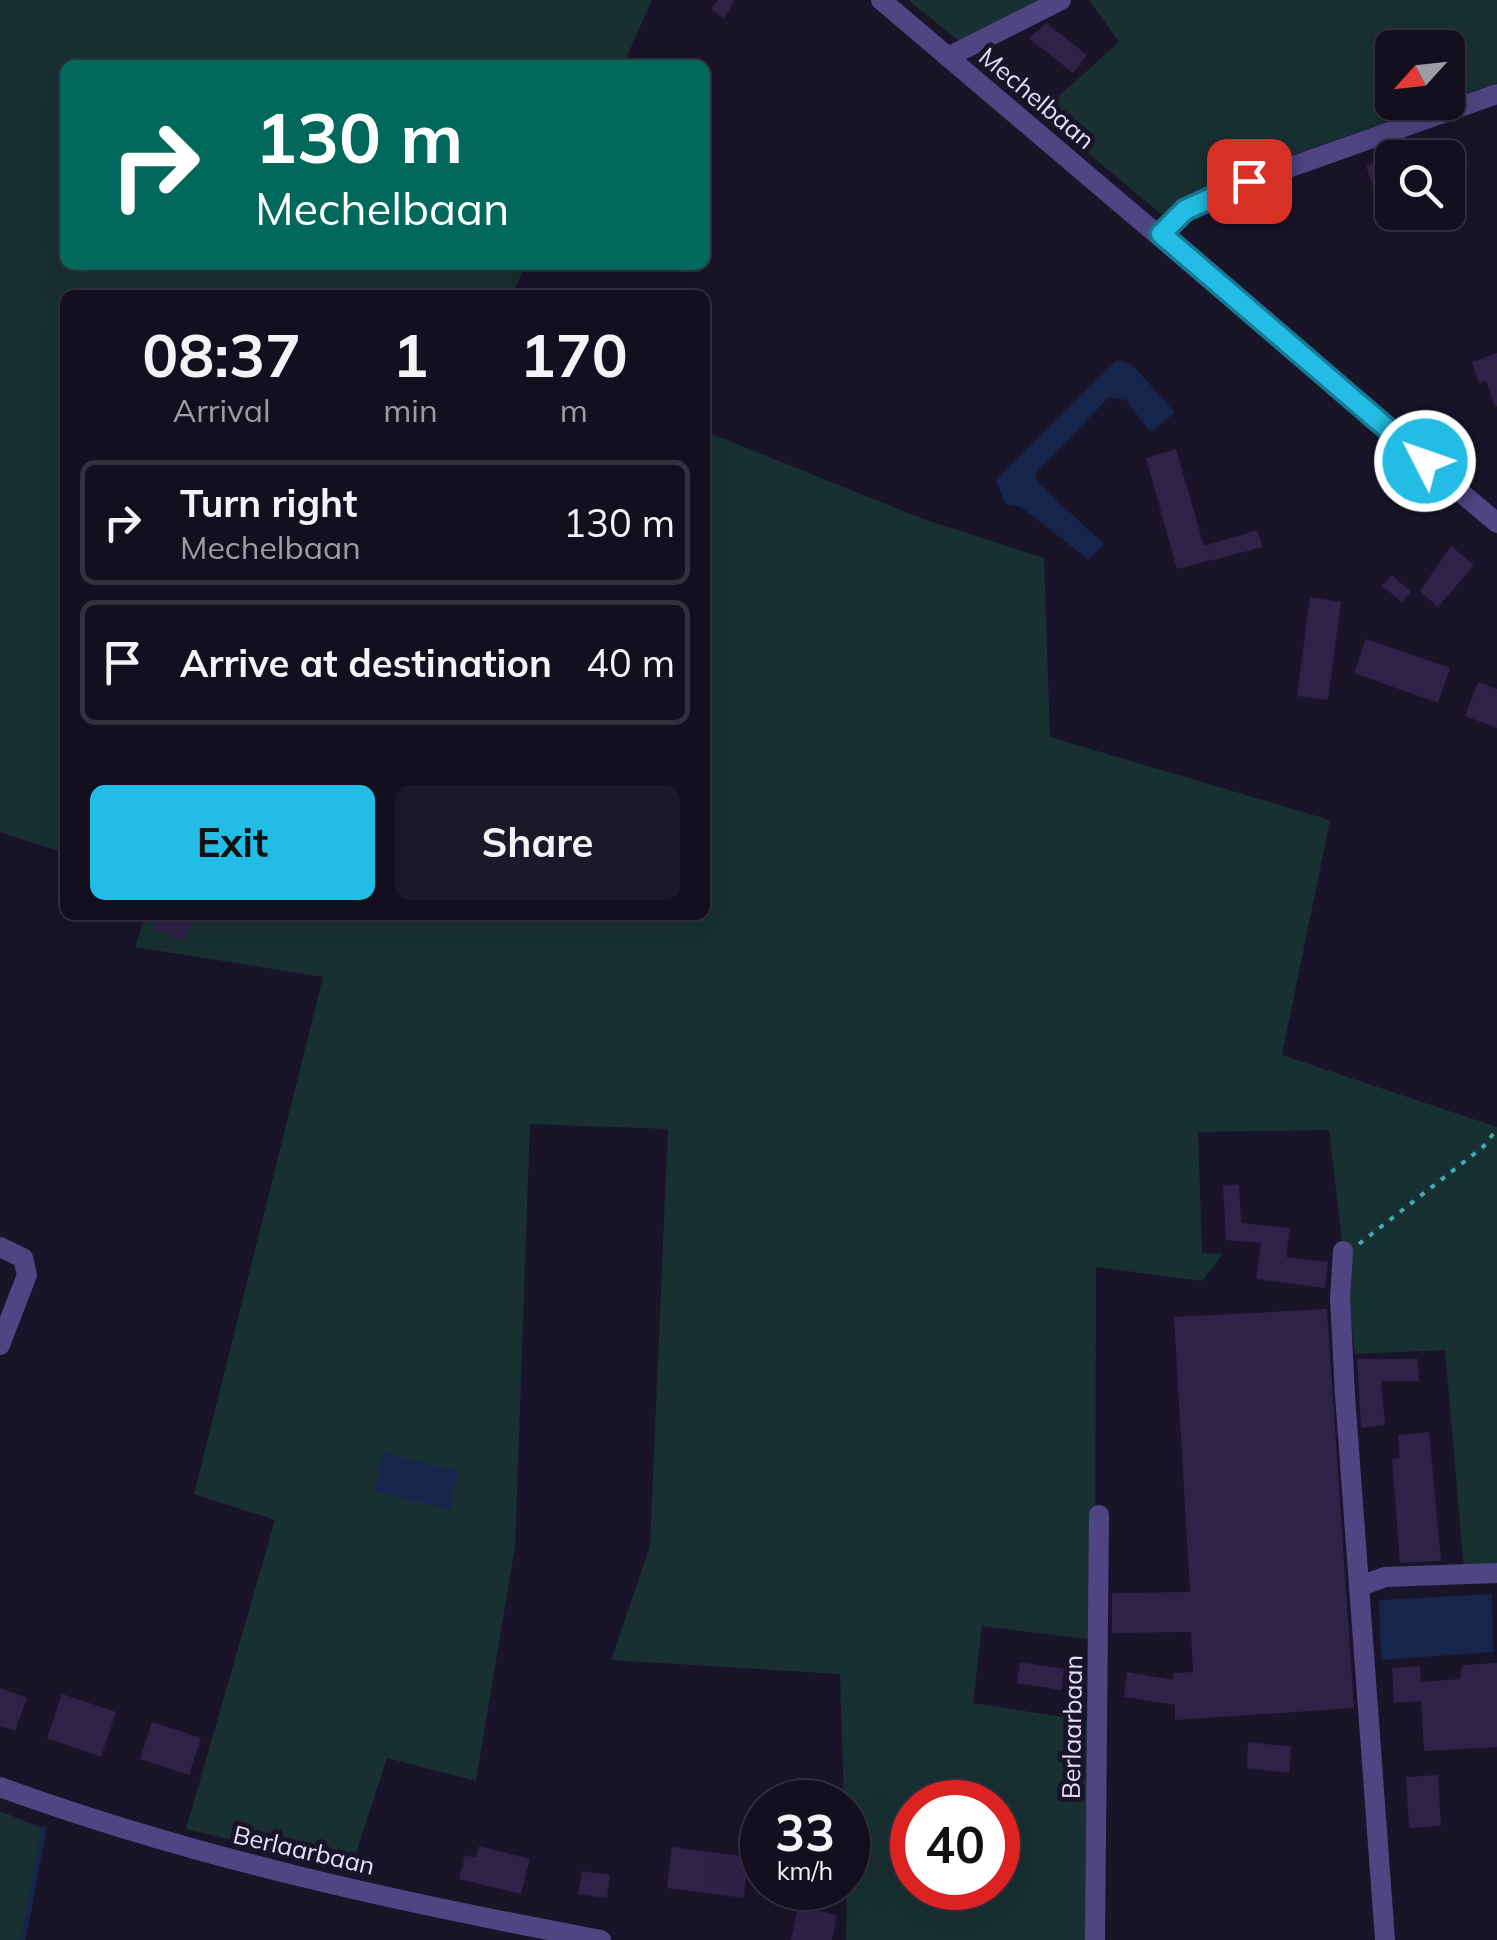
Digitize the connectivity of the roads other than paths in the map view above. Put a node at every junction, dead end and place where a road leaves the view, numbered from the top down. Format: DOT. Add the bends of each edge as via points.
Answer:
graph roads {
  1 [pos="880,0"];
  2 [pos="1061,0"];
  3 [pos="948,57"];
  4 [pos="1497,94"];
  5 [pos="1161,234"];
  6 [pos="1497,523"];
  7 [pos="0,1246"];
  8 [pos="1343,1254"];
  9 [pos="0,1345"];
  10 [pos="1099,1515"];
  11 [pos="1497,1574"];
  12 [pos="1360,1586"];
  13 [pos="0,1787"];
  14 [pos="602,1940"];
  15 [pos="1095,1940"];
  16 [pos="1385,1940"];
  1 -- 3 [label="street, Mechelbaan"];
  2 -- 3 [label="street"];
  3 -- 5 [label="street, Mechelbaan"];
  4 -- 5 [label="street" via="1224,191 1185,210"];
  5 -- 6 [label="street, Mechelbaan"];
  7 -- 9 [label="street" via="23,1258 27,1275"];
  8 -- 12 [label="street" via="1341,1334"];
  10 -- 15 [label="street, Berlaarbaan"];
  11 -- 12 [label="street" via="1385,1577"];
  12 -- 16 [label="street"];
  13 -- 14 [label="street, Berlaarbaan" via="96,1822 276,1872"];
}
